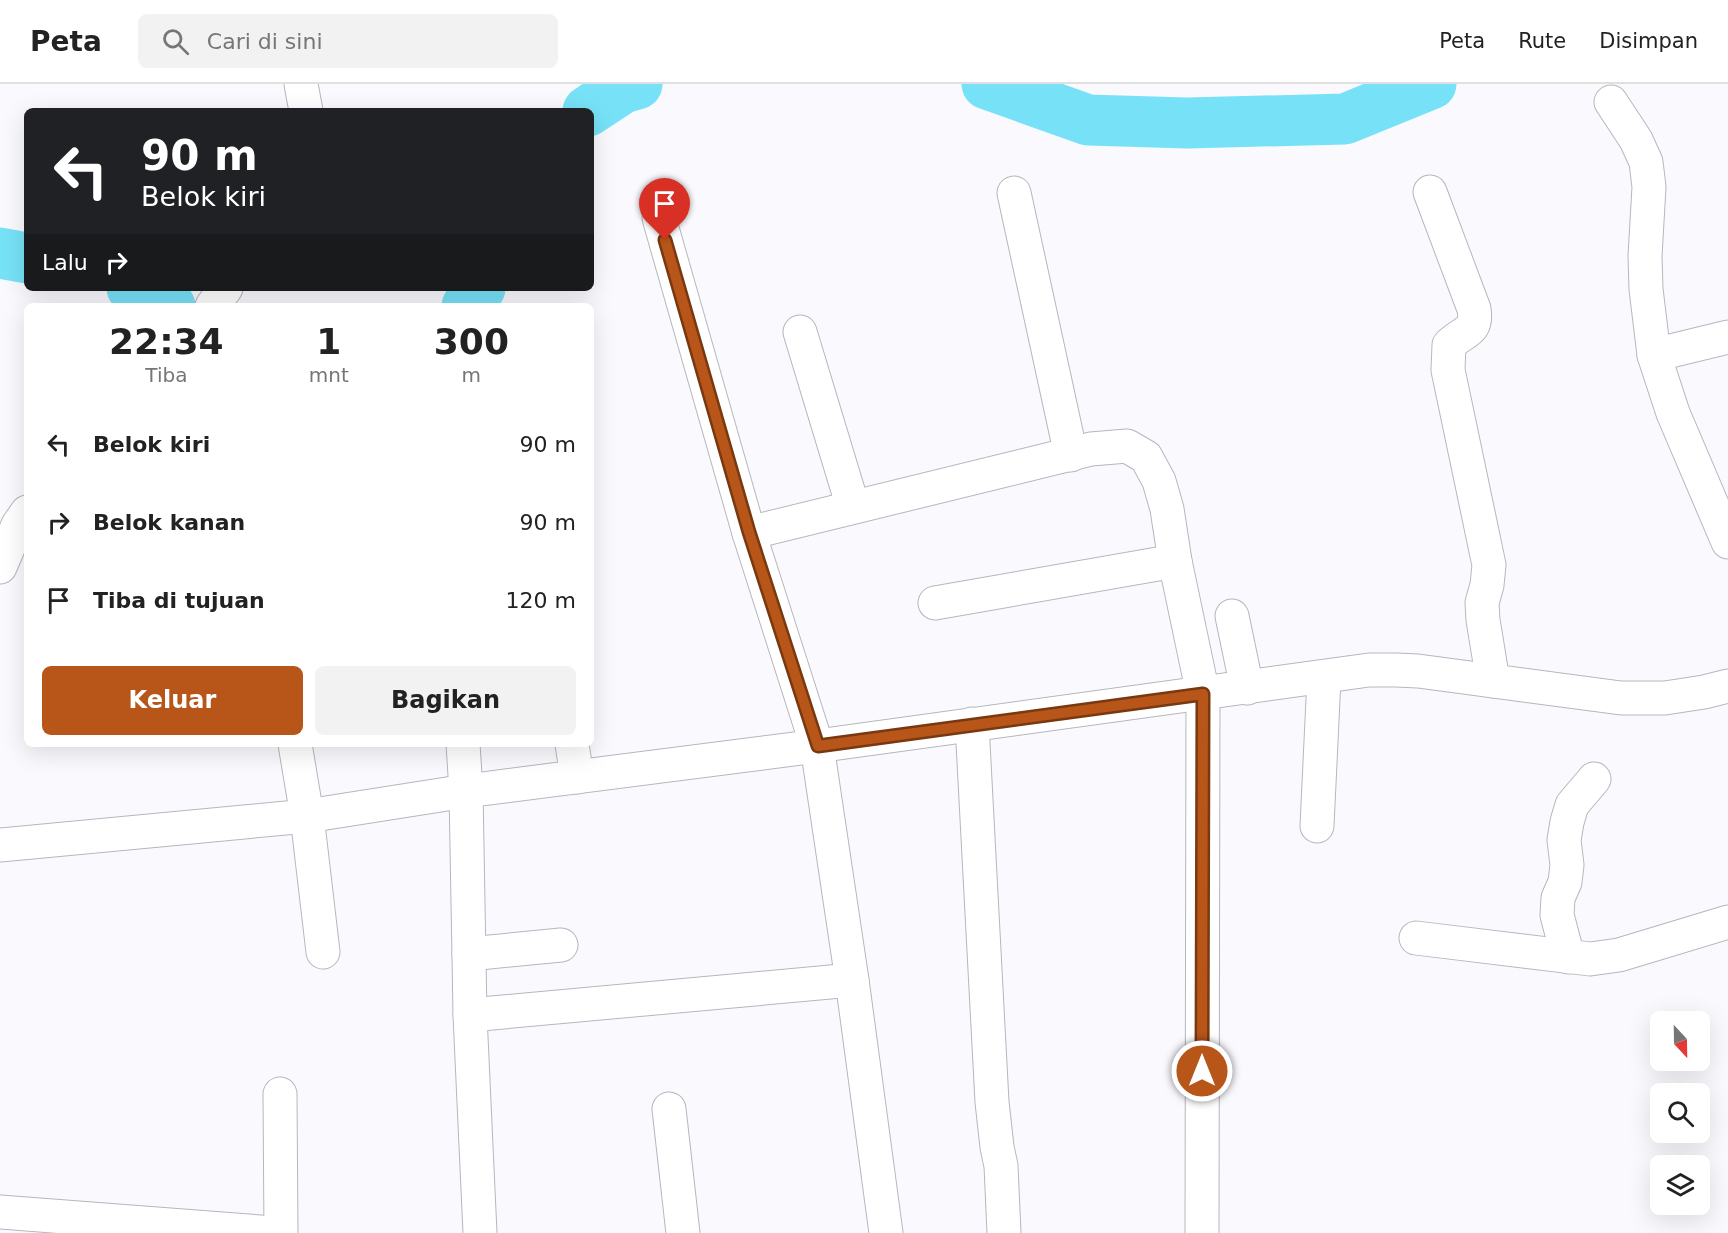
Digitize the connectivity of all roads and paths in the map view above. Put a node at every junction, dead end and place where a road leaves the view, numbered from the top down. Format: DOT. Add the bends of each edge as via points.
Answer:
graph roads {
  1 [pos="301,84"];
  2 [pos="1611,102"];
  3 [pos="305,108"];
  4 [pos="1430,192"];
  5 [pos="1014,193"];
  6 [pos="659,218"];
  7 [pos="224,291"];
  8 [pos="214,303"];
  9 [pos="800,332"];
  10 [pos="1728,337"];
  11 [pos="1654,355"];
  12 [pos="1071,455"];
  13 [pos="853,507"];
  14 [pos="24,516"];
  15 [pos="749,532"];
  16 [pos="1728,542"];
  17 [pos="1176,561"];
  18 [pos="0,567"];
  19 [pos="935,603"];
  20 [pos="1232,616"];
  21 [pos="1324,678"];
  22 [pos="1492,681"];
  23 [pos="1728,686"];
  24 [pos="1247,688"];
  25 [pos="1203,694"];
  26 [pos="972,724"];
  27 [pos="818,746"];
  28 [pos="296,747"];
  29 [pos="464,747"];
  30 [pos="573,747"];
  31 [pos="577,777"];
  32 [pos="1594,779"];
  33 [pos="466,791"];
  34 [pos="307,816"];
  35 [pos="1317,826"];
  36 [pos="0,845"];
  37 [pos="1728,922"];
  38 [pos="1416,938"];
  39 [pos="561,945"];
  40 [pos="323,952"];
  41 [pos="469,954"];
  42 [pos="1568,957"];
  43 [pos="852,980"];
  44 [pos="470,1015"];
  45 [pos="280,1094"];
  46 [pos="669,1109"];
  47 [pos="0,1212"];
  48 [pos="274,1233"];
  49 [pos="281,1233"];
  50 [pos="480,1233"];
  51 [pos="684,1233"];
  52 [pos="886,1233"];
  53 [pos="1004,1233"];
  54 [pos="1202,1233"];
  1 -- 3 [label="street"];
  2 -- 11 [label="street" via="1646,162 1646,289"];
  4 -- 22 [label="street" via="1474,309 1474,325 1449,345 1448,370 1489,565 1482,603"];
  5 -- 12 [label="street"];
  6 -- 15 [label="street"];
  7 -- 8 [label="street"];
  9 -- 13 [label="street"];
  10 -- 11 [label="street"];
  11 -- 16 [label="street" via="1673,413"];
  12 -- 13 [label="street"];
  12 -- 17 [label="street" via="1127,446 1146,457 1159,481"];
  13 -- 15 [label="street"];
  14 -- 18 [label="street"];
  15 -- 27 [label="street"];
  17 -- 19 [label="street"];
  17 -- 25 [label="street"];
  20 -- 24 [label="street"];
  21 -- 22 [label="street" via="1396,670"];
  21 -- 24 [label="street"];
  21 -- 35 [label="street"];
  22 -- 23 [label="street" via="1621,698 1665,698"];
  24 -- 25 [label="street"];
  25 -- 26 [label="street"];
  25 -- 54 [label="street"];
  26 -- 27 [label="street"];
  26 -- 53 [label="street" via="992,1102 1001,1166"];
  27 -- 31 [label="street"];
  27 -- 43 [label="street"];
  28 -- 34 [label="street"];
  29 -- 33 [label="street"];
  30 -- 31 [label="street"];
  31 -- 33 [label="street"];
  32 -- 42 [label="street" via="1572,805 1564,840 1567,864 1557,915"];
  33 -- 34 [label="street"];
  33 -- 41 [label="street"];
  34 -- 36 [label="street"];
  34 -- 40 [label="street"];
  37 -- 42 [label="street" via="1619,955"];
  38 -- 42 [label="street"];
  39 -- 41 [label="street"];
  41 -- 44 [label="street"];
  43 -- 44 [label="street"];
  43 -- 52 [label="street"];
  44 -- 50 [label="street"];
  45 -- 49 [label="street"];
  46 -- 51 [label="street"];
  47 -- 48 [label="street"];
}
